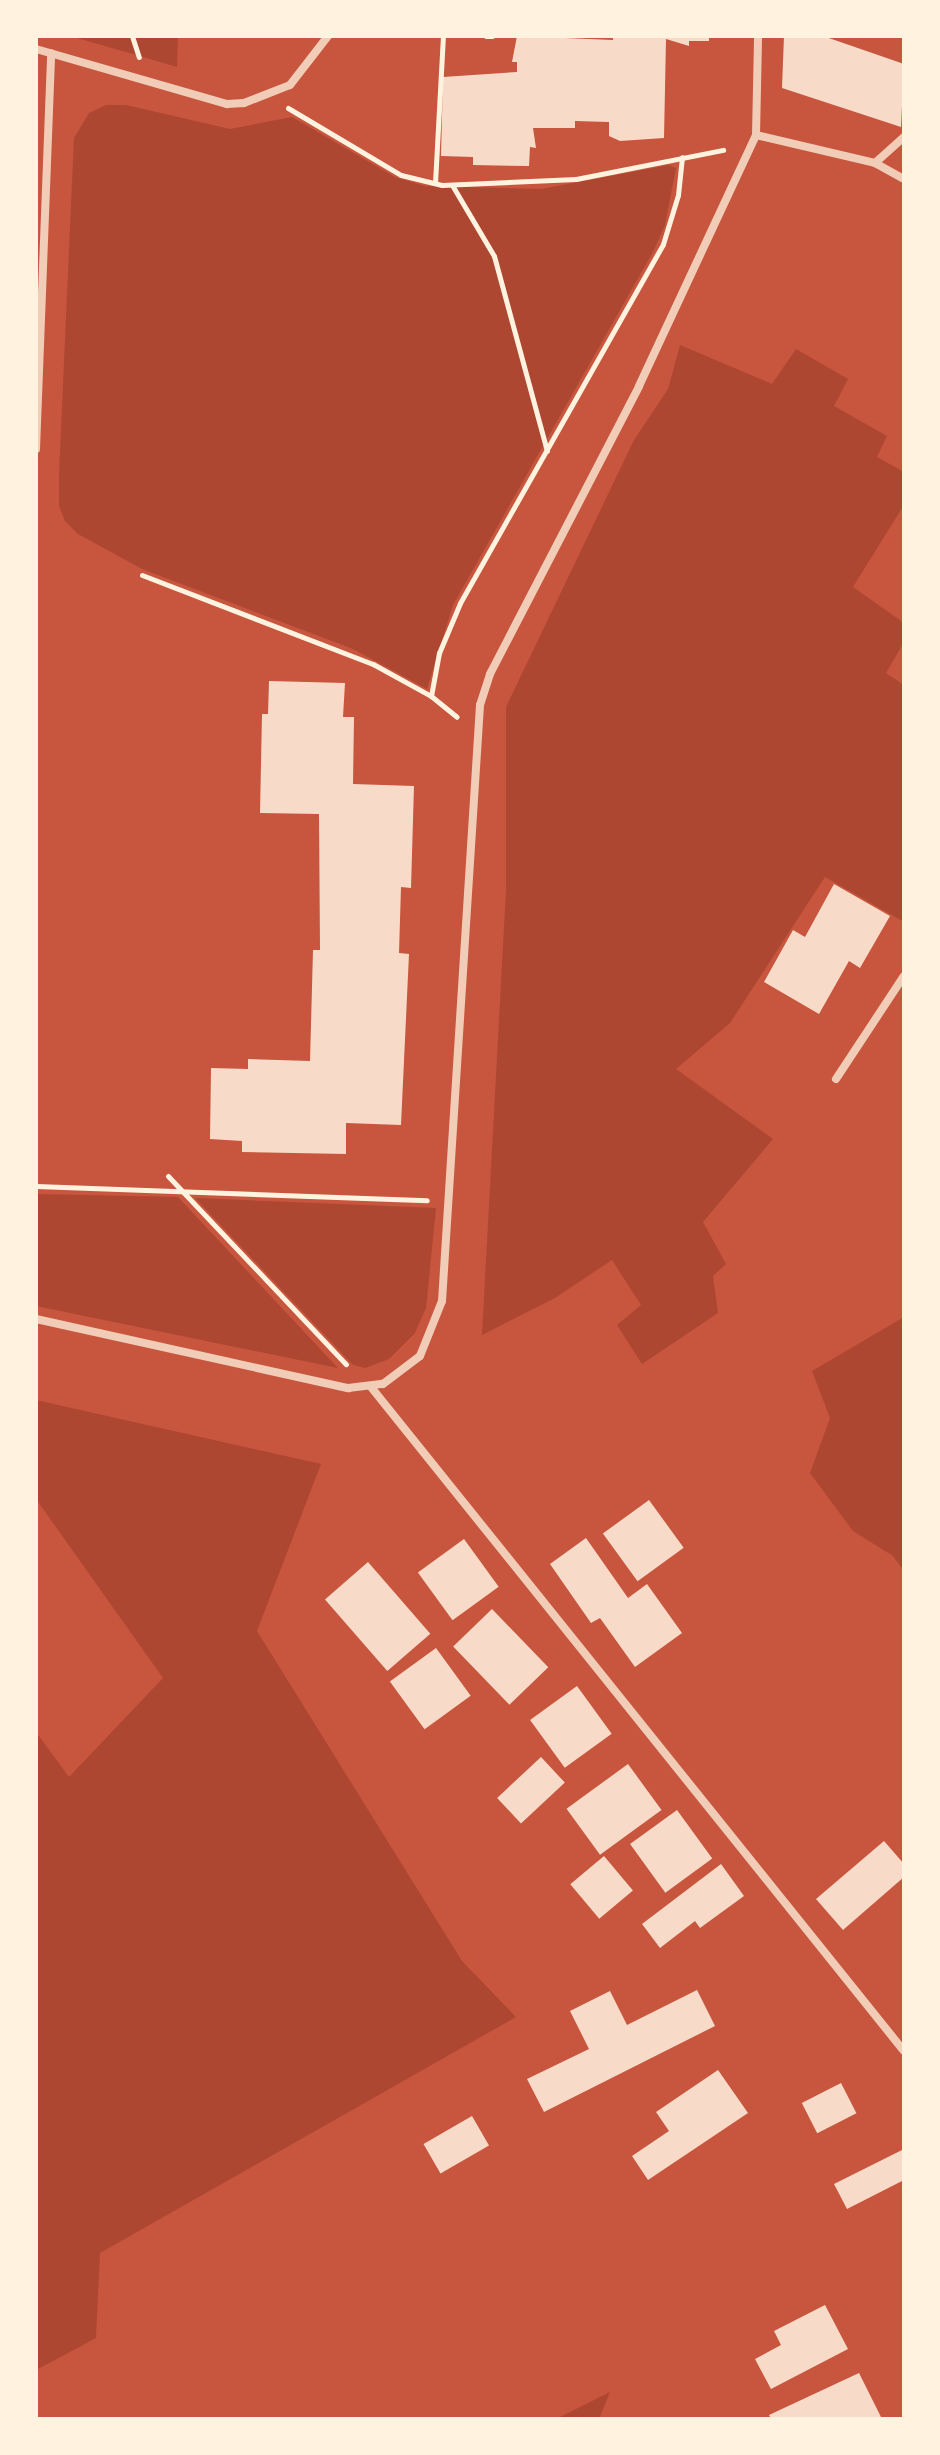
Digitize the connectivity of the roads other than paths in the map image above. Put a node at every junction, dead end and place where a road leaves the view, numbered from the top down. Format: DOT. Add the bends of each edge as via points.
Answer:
graph roads {
  1 [pos="328,36"];
  2 [pos="758,36"];
  3 [pos="36,49"];
  4 [pos="51,53"];
  5 [pos="756,135"];
  6 [pos="904,137"];
  7 [pos="875,163"];
  8 [pos="904,179"];
  9 [pos="36,449"];
  10 [pos="904,976"];
  11 [pos="836,1079"];
  12 [pos="36,1319"];
  13 [pos="371,1387"];
  14 [pos="904,2051"];
  1 -- 4 [label="street" via="290,85 263,98 227,104"];
  2 -- 5 [label="street"];
  3 -- 4 [label="street"];
  4 -- 9 [label="street"];
  5 -- 7 [label="street"];
  5 -- 13 [label="street" via="639,386 490,674 480,705 442,1301 432,1333 404,1372"];
  6 -- 7 [label="street"];
  7 -- 8 [label="street"];
  10 -- 11 [label="street"];
  12 -- 13 [label="street" via="317,1382"];
  13 -- 14 [label="street"];
}
